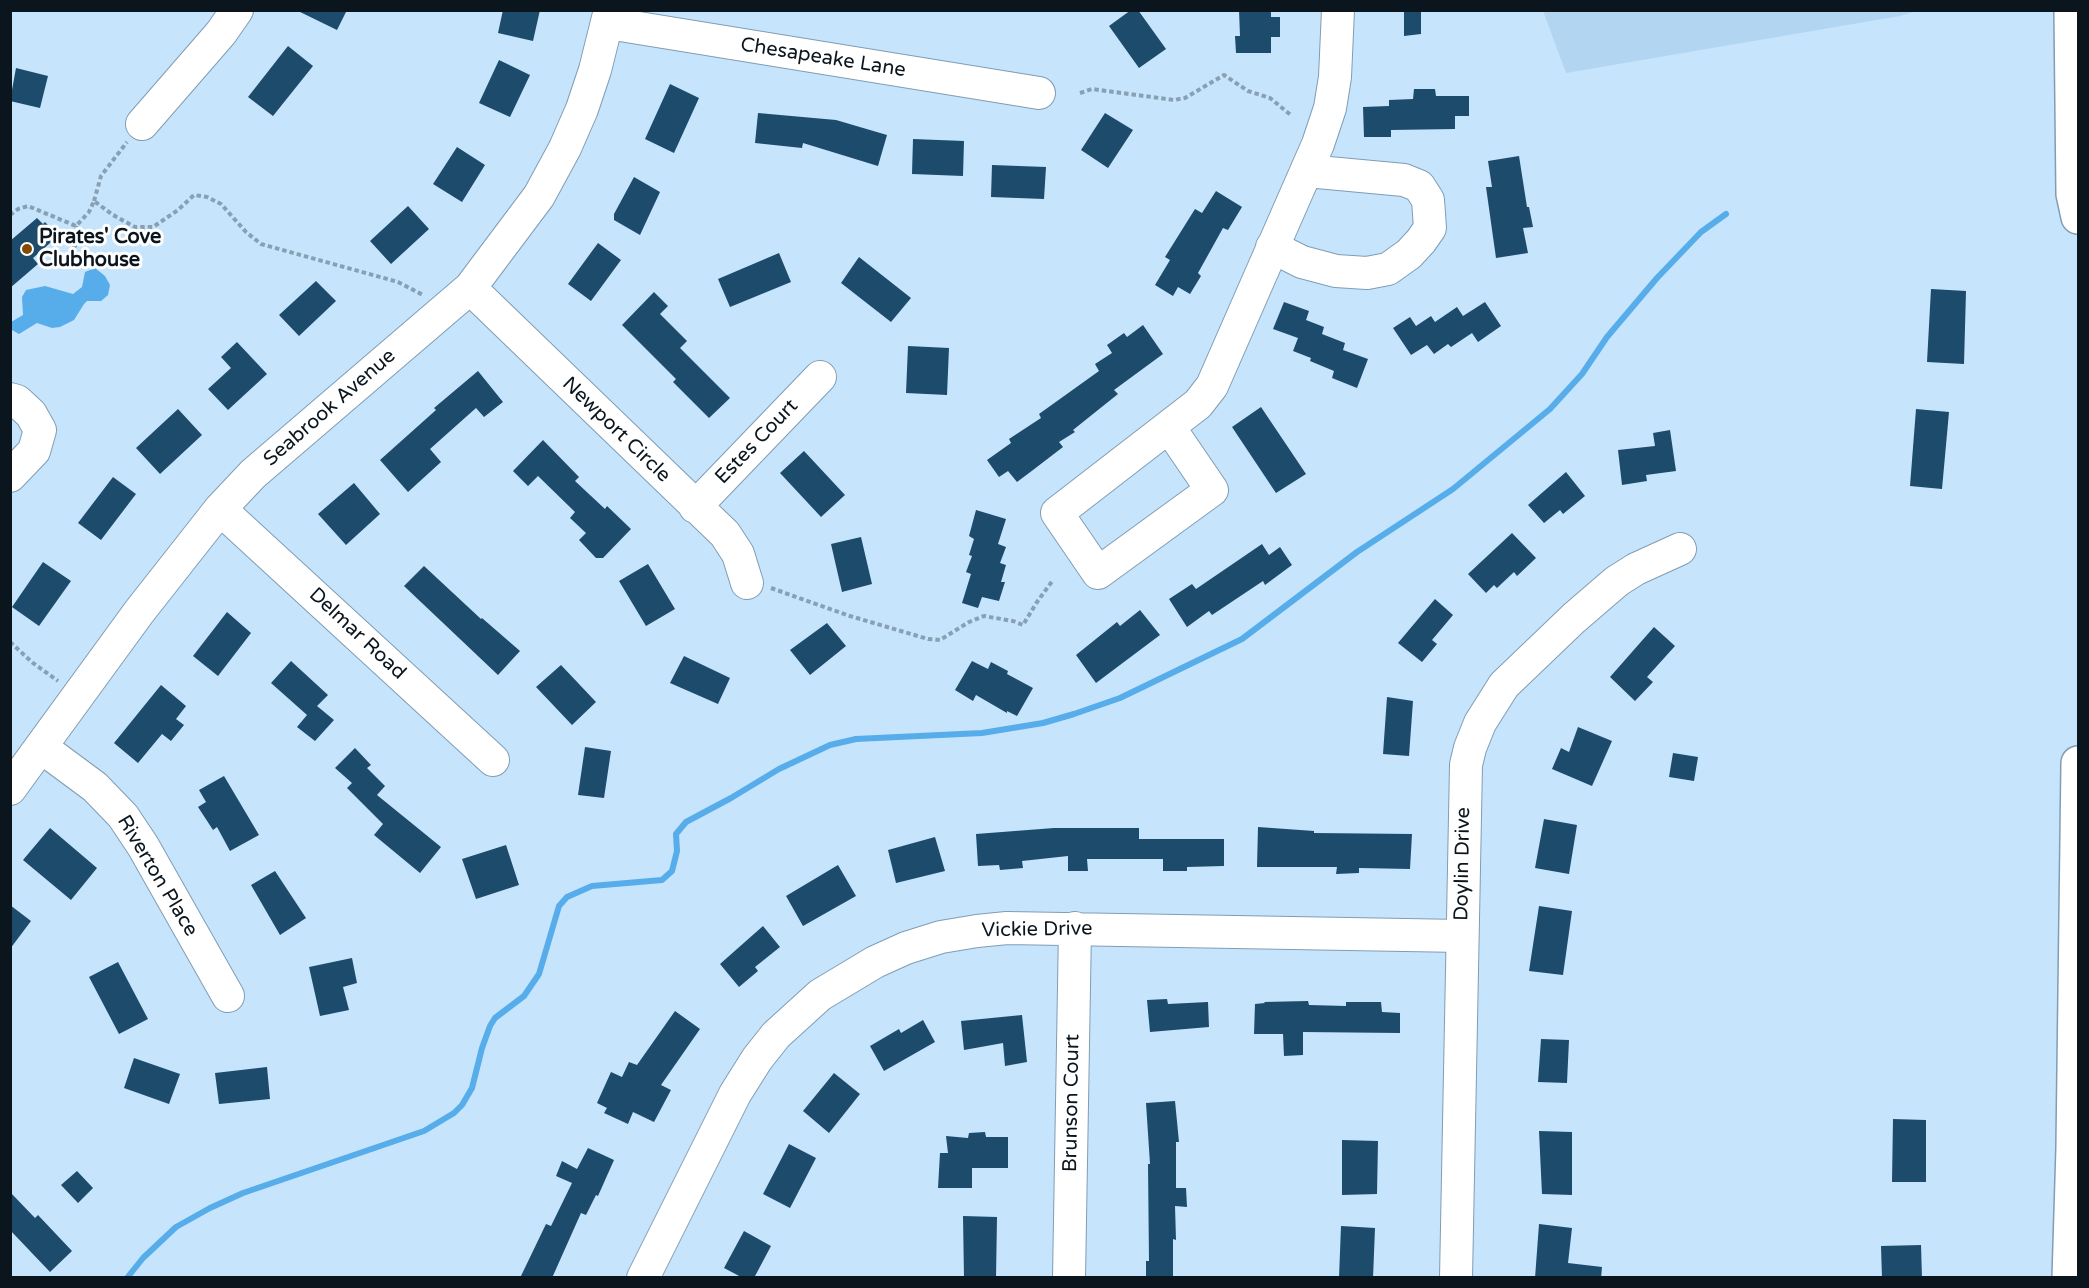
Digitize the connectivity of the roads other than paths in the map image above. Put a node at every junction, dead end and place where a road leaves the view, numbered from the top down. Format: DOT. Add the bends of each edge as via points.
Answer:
graph roads {
  1 [pos="237,10"];
  2 [pos="1338,10"];
  3 [pos="2072,10"];
  4 [pos="609,17"];
  5 [pos="1039,93"];
  6 [pos="142,124"];
  7 [pos="1308,171"];
  8 [pos="2079,217"];
  9 [pos="1272,247"];
  10 [pos="470,288"];
  11 [pos="820,377"];
  12 [pos="10,399"];
  13 [pos="1168,427"];
  14 [pos="10,476"];
  15 [pos="695,507"];
  16 [pos="220,508"];
  17 [pos="1680,549"];
  18 [pos="747,583"];
  19 [pos="41,747"];
  20 [pos="493,760"];
  21 [pos="2079,764"];
  22 [pos="10,789"];
  23 [pos="1076,928"];
  24 [pos="1462,936"];
  25 [pos="228,996"];
  26 [pos="2076,1148"];
  27 [pos="2073,1263"];
  28 [pos="644,1278"];
  29 [pos="1069,1278"];
  30 [pos="1456,1278"];
  1 -- 6 [label="street"];
  2 -- 7 [label="street" via="1330,108"];
  3 -- 8 [label="main road" via="2073,194"];
  4 -- 5 [label="street, Chesapeake Lane"];
  4 -- 10 [label="street, Seabrook Avenue" via="582,109 552,173"];
  7 -- 9 [label="street"];
  7 -- 9 [label="street" via="1404,180 1419,186 1428,200 1430,228 1409,254 1388,269 1367,273 1336,271 1302,262"];
  9 -- 13 [label="street" via="1212,386 1198,404"];
  10 -- 15 [label="street, Newport Circle"];
  10 -- 16 [label="street, Seabrook Avenue" via="253,474"];
  11 -- 15 [label="street, Estes Court"];
  12 -- 14 [label="street" via="31,414 40,429 34,451"];
  13 -- 13 [label="street" via="1212,490 1098,573 1057,513"];
  15 -- 18 [label="street, Newport Circle" via="725,534 738,554"];
  16 -- 19 [label="street, Seabrook Avenue"];
  16 -- 20 [label="street, Delmar Road"];
  17 -- 24 [label="street, Doylin Drive" via="1617,580 1504,685 1490,705 1466,765"];
  19 -- 22 [label="street, Seabrook Avenue"];
  19 -- 25 [label="street, Riverton Place" via="95,787 123,816"];
  21 -- 26 [label="main road"];
  23 -- 24 [label="street, Vickie Drive"];
  23 -- 28 [label="street, Vickie Drive" via="1006,928 941,937 875,962 820,995 776,1035 740,1085"];
  23 -- 29 [label="street, Brunson Court"];
  24 -- 30 [label="street, Doylin Drive"];
  26 -- 27 [label="main road"];
}
